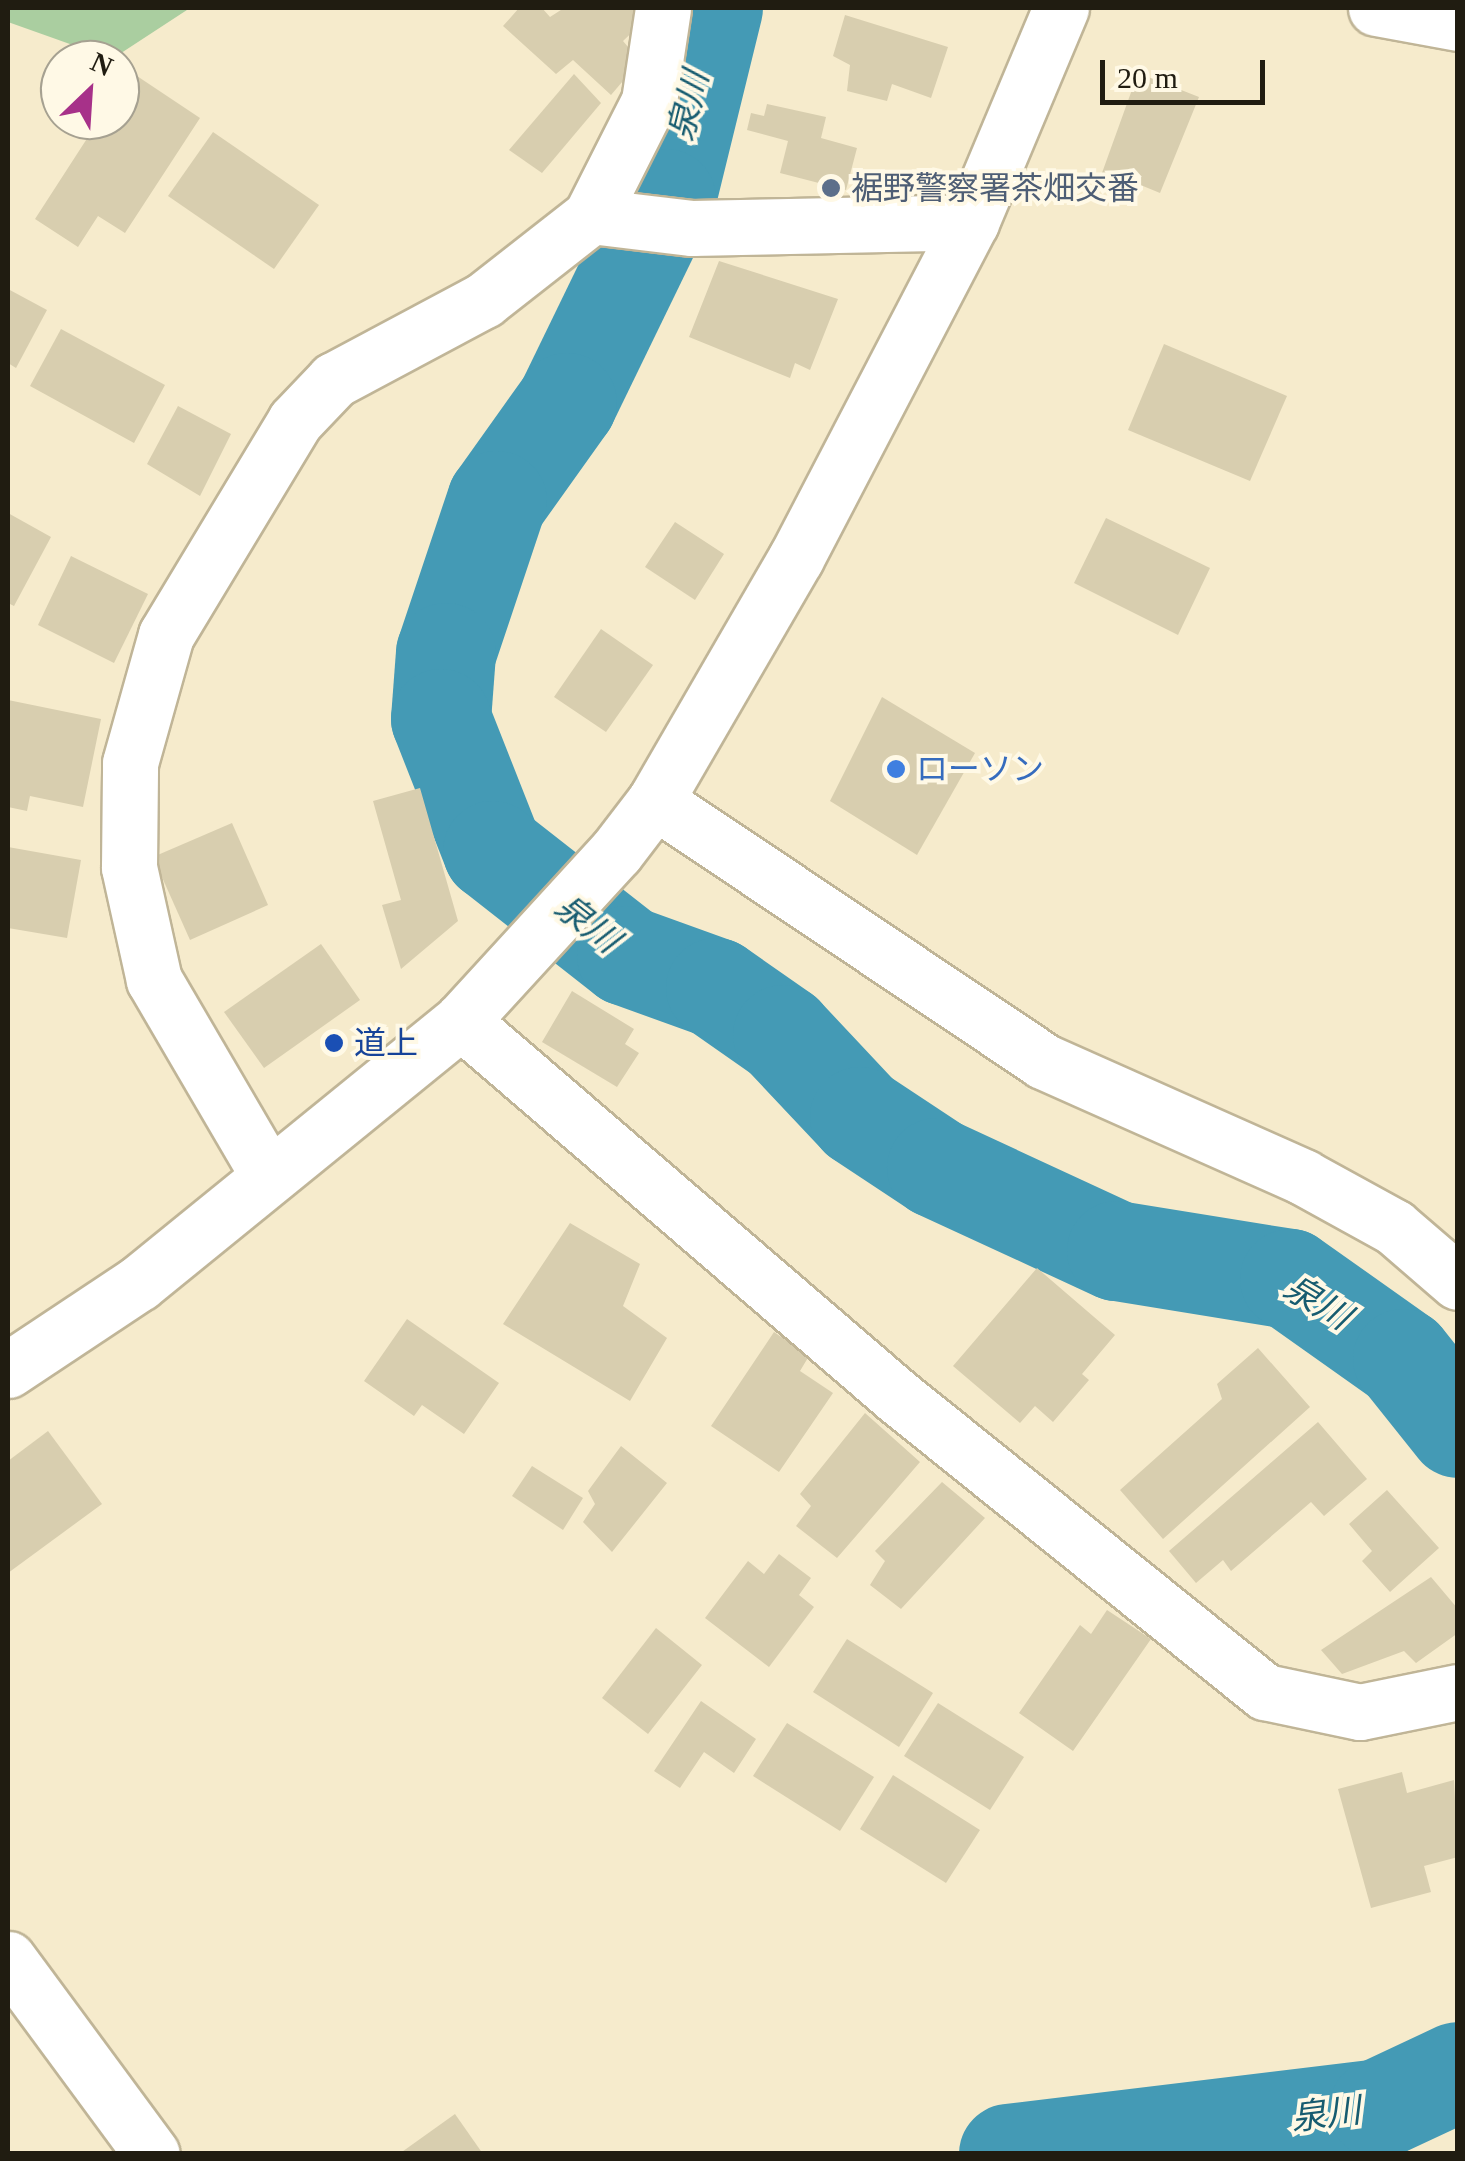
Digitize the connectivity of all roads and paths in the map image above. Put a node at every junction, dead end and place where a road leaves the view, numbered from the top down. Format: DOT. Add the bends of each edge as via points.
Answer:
graph roads {
  1 [pos="663,8"];
  2 [pos="1061,8"];
  3 [pos="1376,8"];
  4 [pos="1458,23"];
  5 [pos="606,218"];
  6 [pos="971,222"];
  7 [pos="654,800"];
  8 [pos="461,1020"];
  9 [pos="268,1176"];
  10 [pos="1458,1282"];
  11 [pos="8,1370"];
  12 [pos="1458,1692"];
  13 [pos="8,1959"];
  14 [pos="152,2154"];
  1 -- 5 [label="street" via="649,101"];
  2 -- 6 [label="street"];
  3 -- 4 [label="street"];
  5 -- 6 [label="street" via="692,228"];
  5 -- 9 [label="street" via="484,300 334,380 294,421 166,635 130,762 129,867 154,980"];
  6 -- 7 [label="street" via="796,558"];
  7 -- 8 [label="street" via="616,852"];
  7 -- 10 [label="street" via="1043,1061 1303,1177 1394,1227"];
  8 -- 9 [label="street"];
  8 -- 12 [label="street" via="898,1397 1266,1692 1360,1712"];
  9 -- 11 [label="street" via="139,1283"];
  13 -- 14 [label="street"];
}
